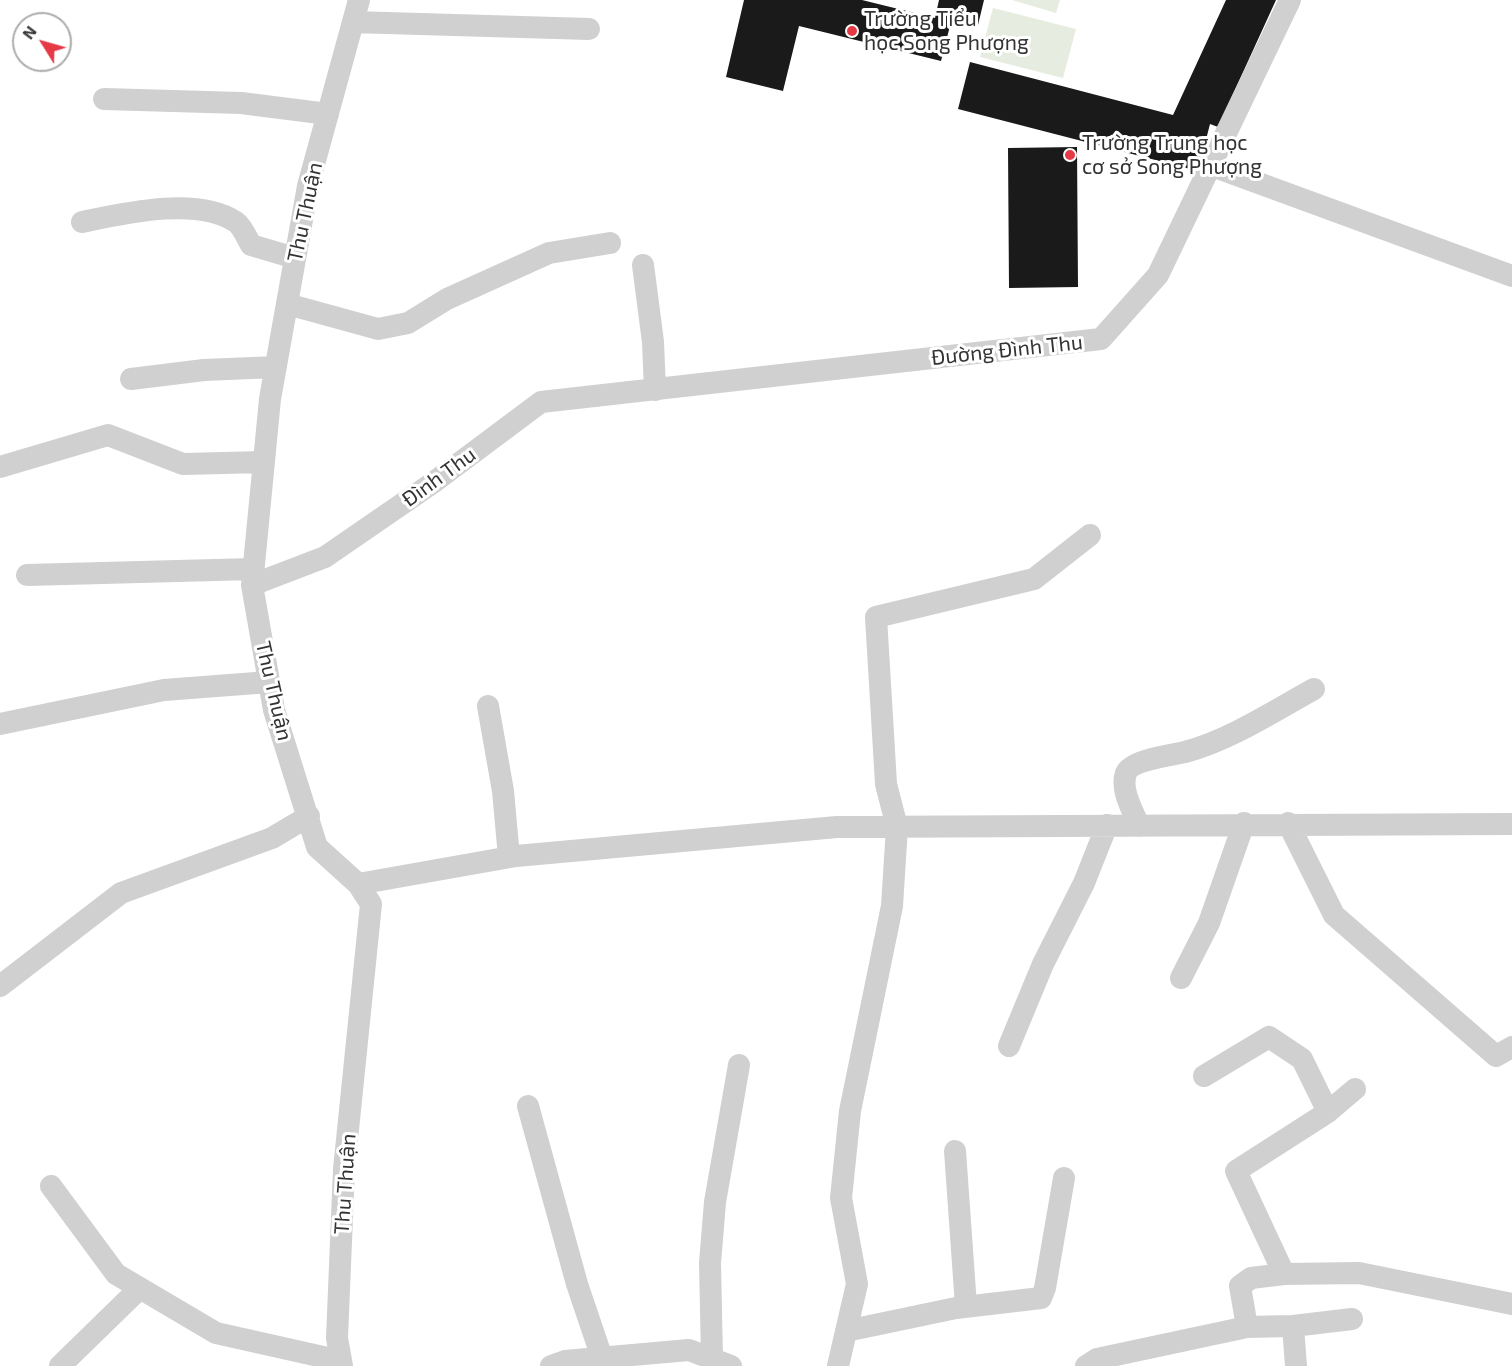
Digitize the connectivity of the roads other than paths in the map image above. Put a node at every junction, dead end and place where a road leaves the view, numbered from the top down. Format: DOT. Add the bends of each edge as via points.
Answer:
graph roads {
  1 [pos="359,0"];
  2 [pos="1290,0"];
  3 [pos="353,22"];
  4 [pos="589,29"];
  5 [pos="104,99"];
  6 [pos="328,114"];
  7 [pos="1212,166"];
  8 [pos="82,222"];
  9 [pos="610,243"];
  10 [pos="295,258"];
  11 [pos="643,265"];
  12 [pos="1512,276"];
  13 [pos="287,304"];
  14 [pos="276,367"];
  15 [pos="131,379"];
  16 [pos="656,390"];
  17 [pos="632,392"];
  18 [pos="264,462"];
  19 [pos="0,467"];
  20 [pos="1090,535"];
  21 [pos="27,574"];
  22 [pos="252,577"];
  23 [pos="269,682"];
  24 [pos="1314,689"];
  25 [pos="488,706"];
  26 [pos="0,724"];
  27 [pos="309,816"];
  28 [pos="1287,823"];
  29 [pos="1244,824"];
  30 [pos="1512,824"];
  31 [pos="1107,825"];
  32 [pos="1139,826"];
  33 [pos="897,827"];
  34 [pos="509,857"];
  35 [pos="357,884"];
  36 [pos="1181,978"];
  37 [pos="0,986"];
  38 [pos="1009,1046"];
  39 [pos="1512,1047"];
  40 [pos="739,1065"];
  41 [pos="1204,1076"];
  42 [pos="1355,1089"];
  43 [pos="528,1106"];
  44 [pos="1328,1112"];
  45 [pos="955,1151"];
  46 [pos="1064,1178"];
  47 [pos="51,1186"];
  48 [pos="1284,1274"];
  49 [pos="140,1288"];
  50 [pos="1512,1304"];
  51 [pos="966,1306"];
  52 [pos="1352,1319"];
  53 [pos="1293,1326"];
  54 [pos="1247,1327"];
  55 [pos="846,1331"];
  56 [pos="602,1358"];
  57 [pos="309,1361"];
  58 [pos="722,1362"];
  59 [pos="342,1363"];
  60 [pos="60,1366"];
  61 [pos="551,1366"];
  62 [pos="838,1366"];
  63 [pos="1086,1366"];
  64 [pos="1296,1366"];
  1 -- 3 [label="street, Thu Thuận"];
  2 -- 7 [label="street, Đường Đình Thu"];
  3 -- 4 [label="street"];
  3 -- 6 [label="street, Thu Thuận"];
  5 -- 6 [label="street" via="242,103"];
  6 -- 10 [label="street, Thu Thuận" via="308,186"];
  7 -- 12 [label="street"];
  7 -- 16 [label="street, Đường Đình Thu" via="1158,275 1101,339"];
  8 -- 10 [label="street" via="134,211 207,209 238,223 251,245"];
  9 -- 13 [label="street" via="549,252 447,299 408,323 378,330"];
  10 -- 13 [label="street, Thu Thuận"];
  11 -- 16 [label="street"];
  13 -- 14 [label="street, Thu Thuận"];
  14 -- 15 [label="street"];
  14 -- 18 [label="street, Thu Thuận"];
  16 -- 17 [label="street, Đường Đình Thu"];
  17 -- 22 [label="street, Đình Thu" via="541,402 325,557"];
  18 -- 19 [label="street" via="183,464 108,435"];
  18 -- 22 [label="street, Thu Thuận"];
  20 -- 33 [label="street" via="1035,579 876,617 886,784"];
  21 -- 22 [label="street, Đình Thu"];
  22 -- 23 [label="street, Thu Thuận"];
  23 -- 26 [label="street" via="164,690"];
  23 -- 27 [label="street, Thu Thuận" via="274,710"];
  24 -- 32 [label="street" via="1189,751 1133,764 1126,773 1126,793"];
  25 -- 34 [label="street" via="503,791"];
  27 -- 35 [label="street, Thu Thuận" via="317,847"];
  27 -- 37 [label="street" via="272,838 121,893"];
  28 -- 29 [label="street"];
  28 -- 30 [label="street"];
  28 -- 39 [label="street" via="1334,915 1496,1056"];
  29 -- 32 [label="street"];
  29 -- 36 [label="street" via="1209,922"];
  31 -- 32 [label="street"];
  31 -- 33 [label="street"];
  31 -- 38 [label="street"];
  33 -- 34 [label="street" via="837,827"];
  33 -- 55 [label="street" via="892,906 849,1122 841,1198 857,1284"];
  34 -- 35 [label="street"];
  35 -- 59 [label="street, Thu Thuận" via="371,904 344,1169 337,1338"];
  40 -- 58 [label="street" via="715,1202 710,1263"];
  41 -- 44 [label="street" via="1269,1037 1302,1059"];
  42 -- 44 [label="street"];
  43 -- 56 [label="street" via="577,1284"];
  44 -- 48 [label="street" via="1236,1171"];
  45 -- 51 [label="street"];
  46 -- 51 [label="street" via="1041,1298"];
  47 -- 49 [label="street" via="116,1274"];
  48 -- 50 [label="street" via="1359,1273"];
  48 -- 54 [label="street" via="1251,1278 1240,1286"];
  49 -- 57 [label="street" via="216,1333"];
  49 -- 60 [label="street"];
  51 -- 55 [label="street"];
  52 -- 53 [label="street"];
  53 -- 54 [label="street"];
  53 -- 64 [label="street"];
  54 -- 63 [label="street" via="1097,1359"];
  55 -- 62 [label="street"];
  56 -- 58 [label="street" via="689,1350"];
  56 -- 61 [label="street"];
  57 -- 59 [label="street"];
}
